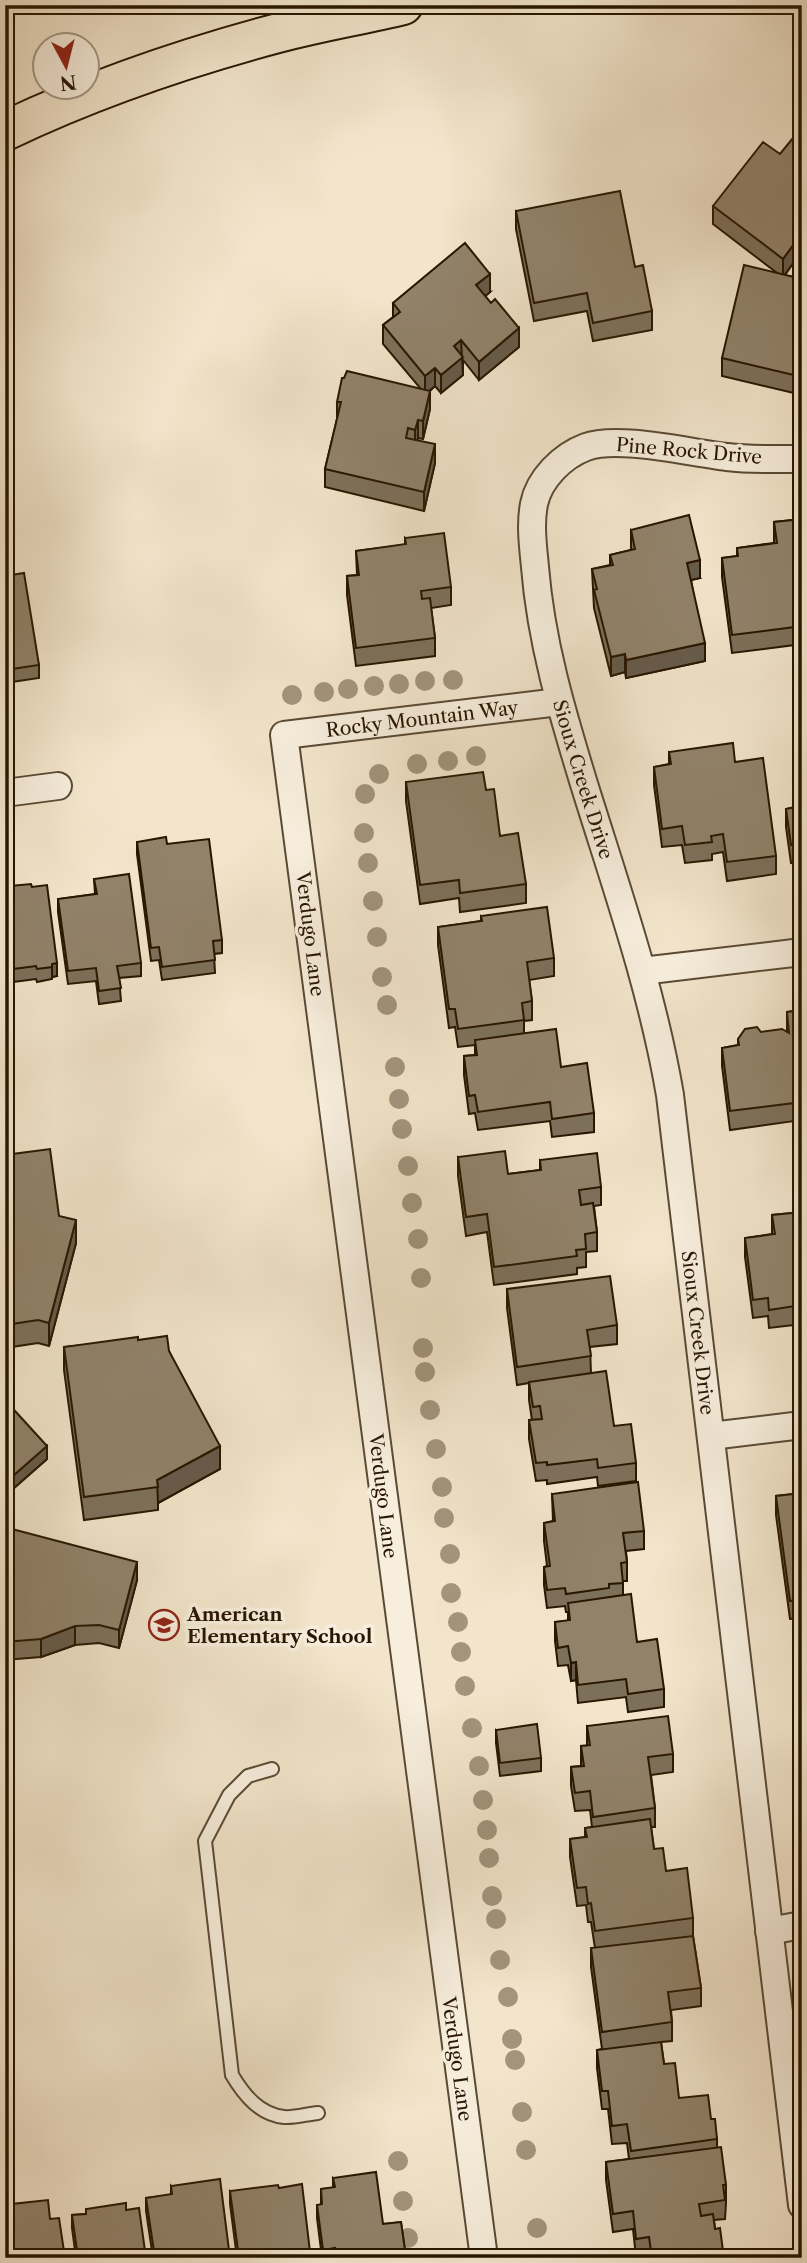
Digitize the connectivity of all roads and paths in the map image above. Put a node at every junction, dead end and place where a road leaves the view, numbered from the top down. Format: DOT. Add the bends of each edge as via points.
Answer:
graph roads {
  1 [pos="403,5"];
  2 [pos="5,131"];
  3 [pos="802,459"];
  4 [pos="546,478"];
  5 [pos="559,702"];
  6 [pos="284,735"];
  7 [pos="58,786"];
  8 [pos="5,793"];
  9 [pos="802,952"];
  10 [pos="642,971"];
  11 [pos="802,1425"];
  12 [pos="711,1436"];
  13 [pos="272,1769"];
  14 [pos="802,1925"];
  15 [pos="769,1931"];
  16 [pos="318,2113"];
  17 [pos="802,2205"];
  18 [pos="484,2258"];
  1 -- 2 [label="highway" via="280,32 156,68"];
  3 -- 4 [label="street, Pine Rock Drive" via="730,458 612,442 586,447 562,460"];
  4 -- 5 [label="street, Sioux Creek Drive" via="535,501 531,526 537,598"];
  5 -- 6 [label="street, Rocky Mountain Way"];
  5 -- 10 [label="street, Sioux Creek Drive"];
  6 -- 18 [label="street, Verdugo Lane"];
  7 -- 8 [label="street"];
  9 -- 10 [label="street"];
  10 -- 12 [label="street, Sioux Creek Drive" via="670,1095"];
  11 -- 12 [label="street"];
  12 -- 15 [label="street, Sioux Creek Drive"];
  13 -- 16 [label="lane" via="248,1776 229,1795 205,1842 232,2075 246,2097 261,2109 284,2117"];
  14 -- 15 [label="street"];
  15 -- 17 [label="street, Sioux Creek Drive"];
}
